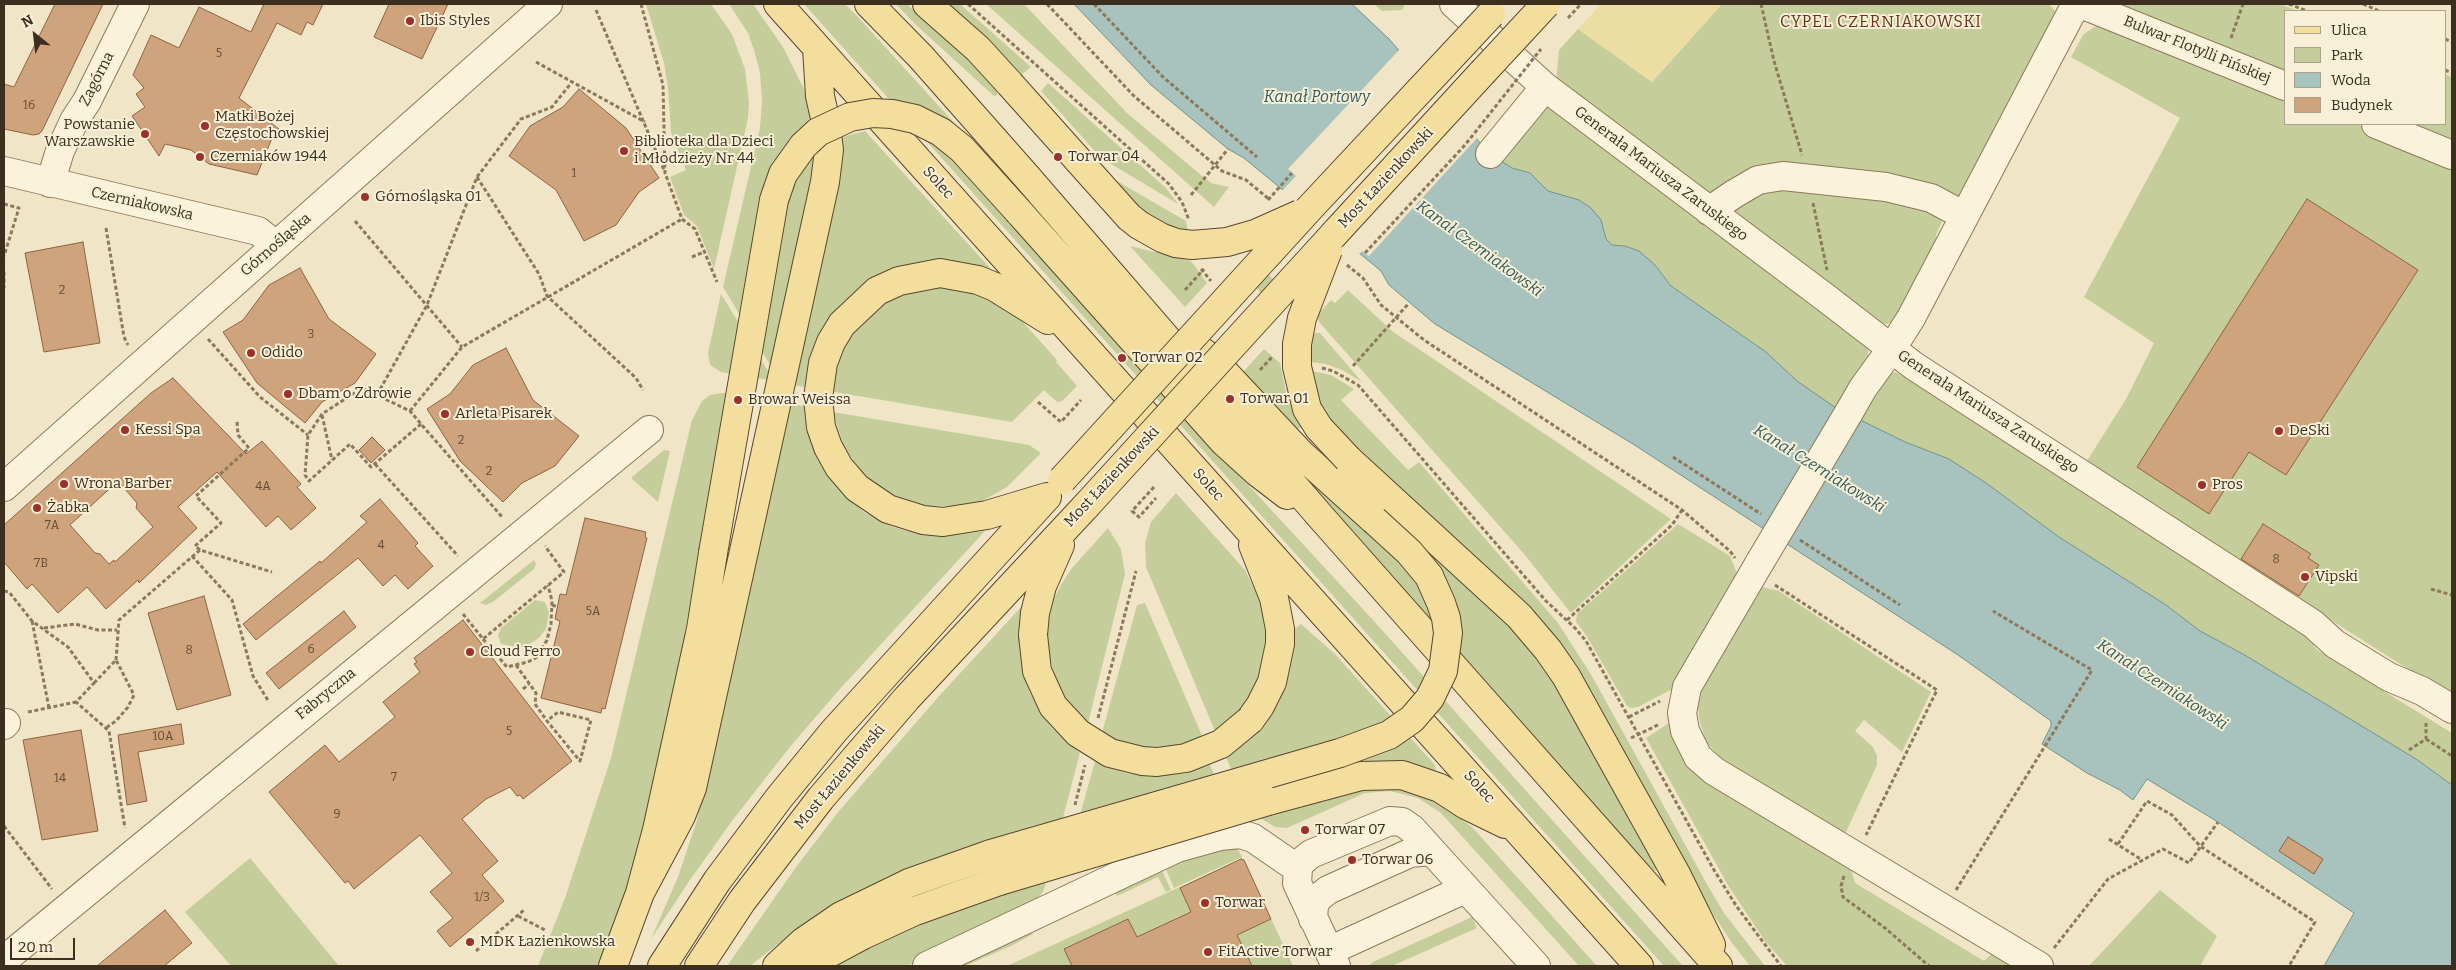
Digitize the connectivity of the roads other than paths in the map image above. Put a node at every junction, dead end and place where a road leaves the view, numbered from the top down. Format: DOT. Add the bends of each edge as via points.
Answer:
graph roads {
  1 [pos="135,4"];
  2 [pos="548,4"];
  3 [pos="778,4"];
  4 [pos="869,4"];
  5 [pos="927,4"];
  6 [pos="1454,4"];
  7 [pos="1501,4"];
  8 [pos="2076,4"];
  9 [pos="2081,4"];
  10 [pos="1555,13"];
  11 [pos="817,48"];
  12 [pos="2284,86"];
  13 [pos="1545,87"];
  14 [pos="2378,125"];
  15 [pos="1490,154"];
  16 [pos="2452,156"];
  17 [pos="4,171"];
  18 [pos="50,183"];
  19 [pos="1308,210"];
  20 [pos="1709,211"];
  21 [pos="1963,215"];
  22 [pos="1335,233"];
  23 [pos="276,245"];
  24 [pos="1143,310"];
  25 [pos="1078,340"];
  26 [pos="1892,348"];
  27 [pos="649,430"];
  28 [pos="4,487"];
  29 [pos="1055,488"];
  30 [pos="1079,514"];
  31 [pos="1320,516"];
  32 [pos="1246,527"];
  33 [pos="2444,704"];
  34 [pos="1517,830"];
  35 [pos="1431,851"];
  36 [pos="1298,869"];
  37 [pos="1465,889"];
  38 [pos="640,893"];
  39 [pos="1314,919"];
  40 [pos="1332,959"];
  41 [pos="2045,959"];
  42 [pos="4,960"];
  43 [pos="613,966"];
  44 [pos="662,966"];
  45 [pos="699,966"];
  46 [pos="778,966"];
  47 [pos="805,966"];
  48 [pos="927,966"];
  49 [pos="1536,966"];
  50 [pos="1639,966"];
  51 [pos="1718,966"];
  52 [pos="1722,966"];
  1 -- 18 [label="street, Zagórna" via="60,150"];
  2 -- 23 [label="street, Górnośląska"];
  3 -- 11 [label="main road, Solec"];
  4 -- 24 [label="main road" via="921,57"];
  5 -- 19 [label="main road, bridge" via="978,49 1129,216 1162,238 1192,245 1226,242 1255,234"];
  6 -- 13 [label="street, Generała Mariusza Zaruskiego"];
  7 -- 19 [label="main road, bridge"];
  8 -- 21 [label="street"];
  9 -- 12 [label="street, Bulwar Flotylli Pińskiej"];
  10 -- 22 [label="main road, Most Łazienkowski, bridge"];
  11 -- 25 [label="main road, Solec"];
  11 -- 38 [label="main road" via="828,160 803,281 692,788 681,816"];
  13 -- 15 [label="street"];
  13 -- 20 [label="street, Generała Mariusza Zaruskiego"];
  14 -- 16 [label="street"];
  17 -- 18 [label="street, Czerniakowska"];
  18 -- 23 [label="street, Czerniakowska" via="258,231"];
  19 -- 29 [label="main road, bridge"];
  20 -- 21 [label="street" via="1758,180 1784,176 1886,187 1931,198"];
  20 -- 26 [label="street, Generała Mariusza Zaruskiego"];
  21 -- 26 [label="street" via="1911,318"];
  22 -- 30 [label="main road, Most Łazienkowski, bridge"];
  22 -- 52 [label="main road, bridge" via="1302,318 1297,367 1307,409 1335,447 1519,616 1548,650 1566,676 1676,874"];
  23 -- 28 [label="street, Górnośląska"];
  24 -- 31 [label="main road"];
  24 -- 46 [label="main road, bridge" via="1210,357 1302,455 1409,552 1429,576 1442,603 1448,634 1443,671 1430,698 1412,719 1389,735 1340,754 991,854 909,883 848,912 804,942"];
  25 -- 29 [label="main road" via="995,287 950,274 929,274 899,281 877,292 850,314 831,342 818,386 821,426 832,456 857,488 888,509 923,520 959,520 1010,509"];
  25 -- 32 [label="main road, Solec"];
  26 -- 33 [label="street, Generała Mariusza Zaruskiego" via="1914,366 2313,624 2335,644 2389,677"];
  26 -- 41 [label="street, bridge" via="1863,388 1687,687 1682,713 1690,744 1698,757 1714,771 1945,908"];
  27 -- 42 [label="street, Fabryczna"];
  29 -- 44 [label="main road" via="815,754 717,881"];
  30 -- 32 [label="main road, bridge" via="1042,586 1033,635 1038,671 1053,706 1078,733 1110,753 1142,761 1186,758 1220,744 1250,720 1267,694 1276,670 1280,628 1272,591"];
  30 -- 45 [label="main road, Most Łazienkowski" via="907,698 821,798 742,901"];
  31 -- 38 [label="main road, bridge" via="1264,478 1224,442 962,149 941,132 915,119 873,113 850,117 818,132 803,146 783,174 774,200 699,639"];
  31 -- 51 [label="main road"];
  32 -- 34 [label="main road, Solec"];
  34 -- 47 [label="main road, bridge" via="1416,778 1361,776 999,881 915,911"];
  34 -- 50 [label="main road, Solec"];
  35 -- 36 [label="street" via="1409,826 1390,821 1311,854"];
  35 -- 37 [label="street"];
  35 -- 39 [label="street" via="1410,854 1328,890 1314,905"];
  36 -- 39 [label="street" via="1296,883"];
  36 -- 48 [label="street" via="1253,838 1240,834 1220,836 1178,848"];
  37 -- 40 [label="street"];
  37 -- 49 [label="street"];
  38 -- 43 [label="main road"];
  39 -- 40 [label="street"];
}
